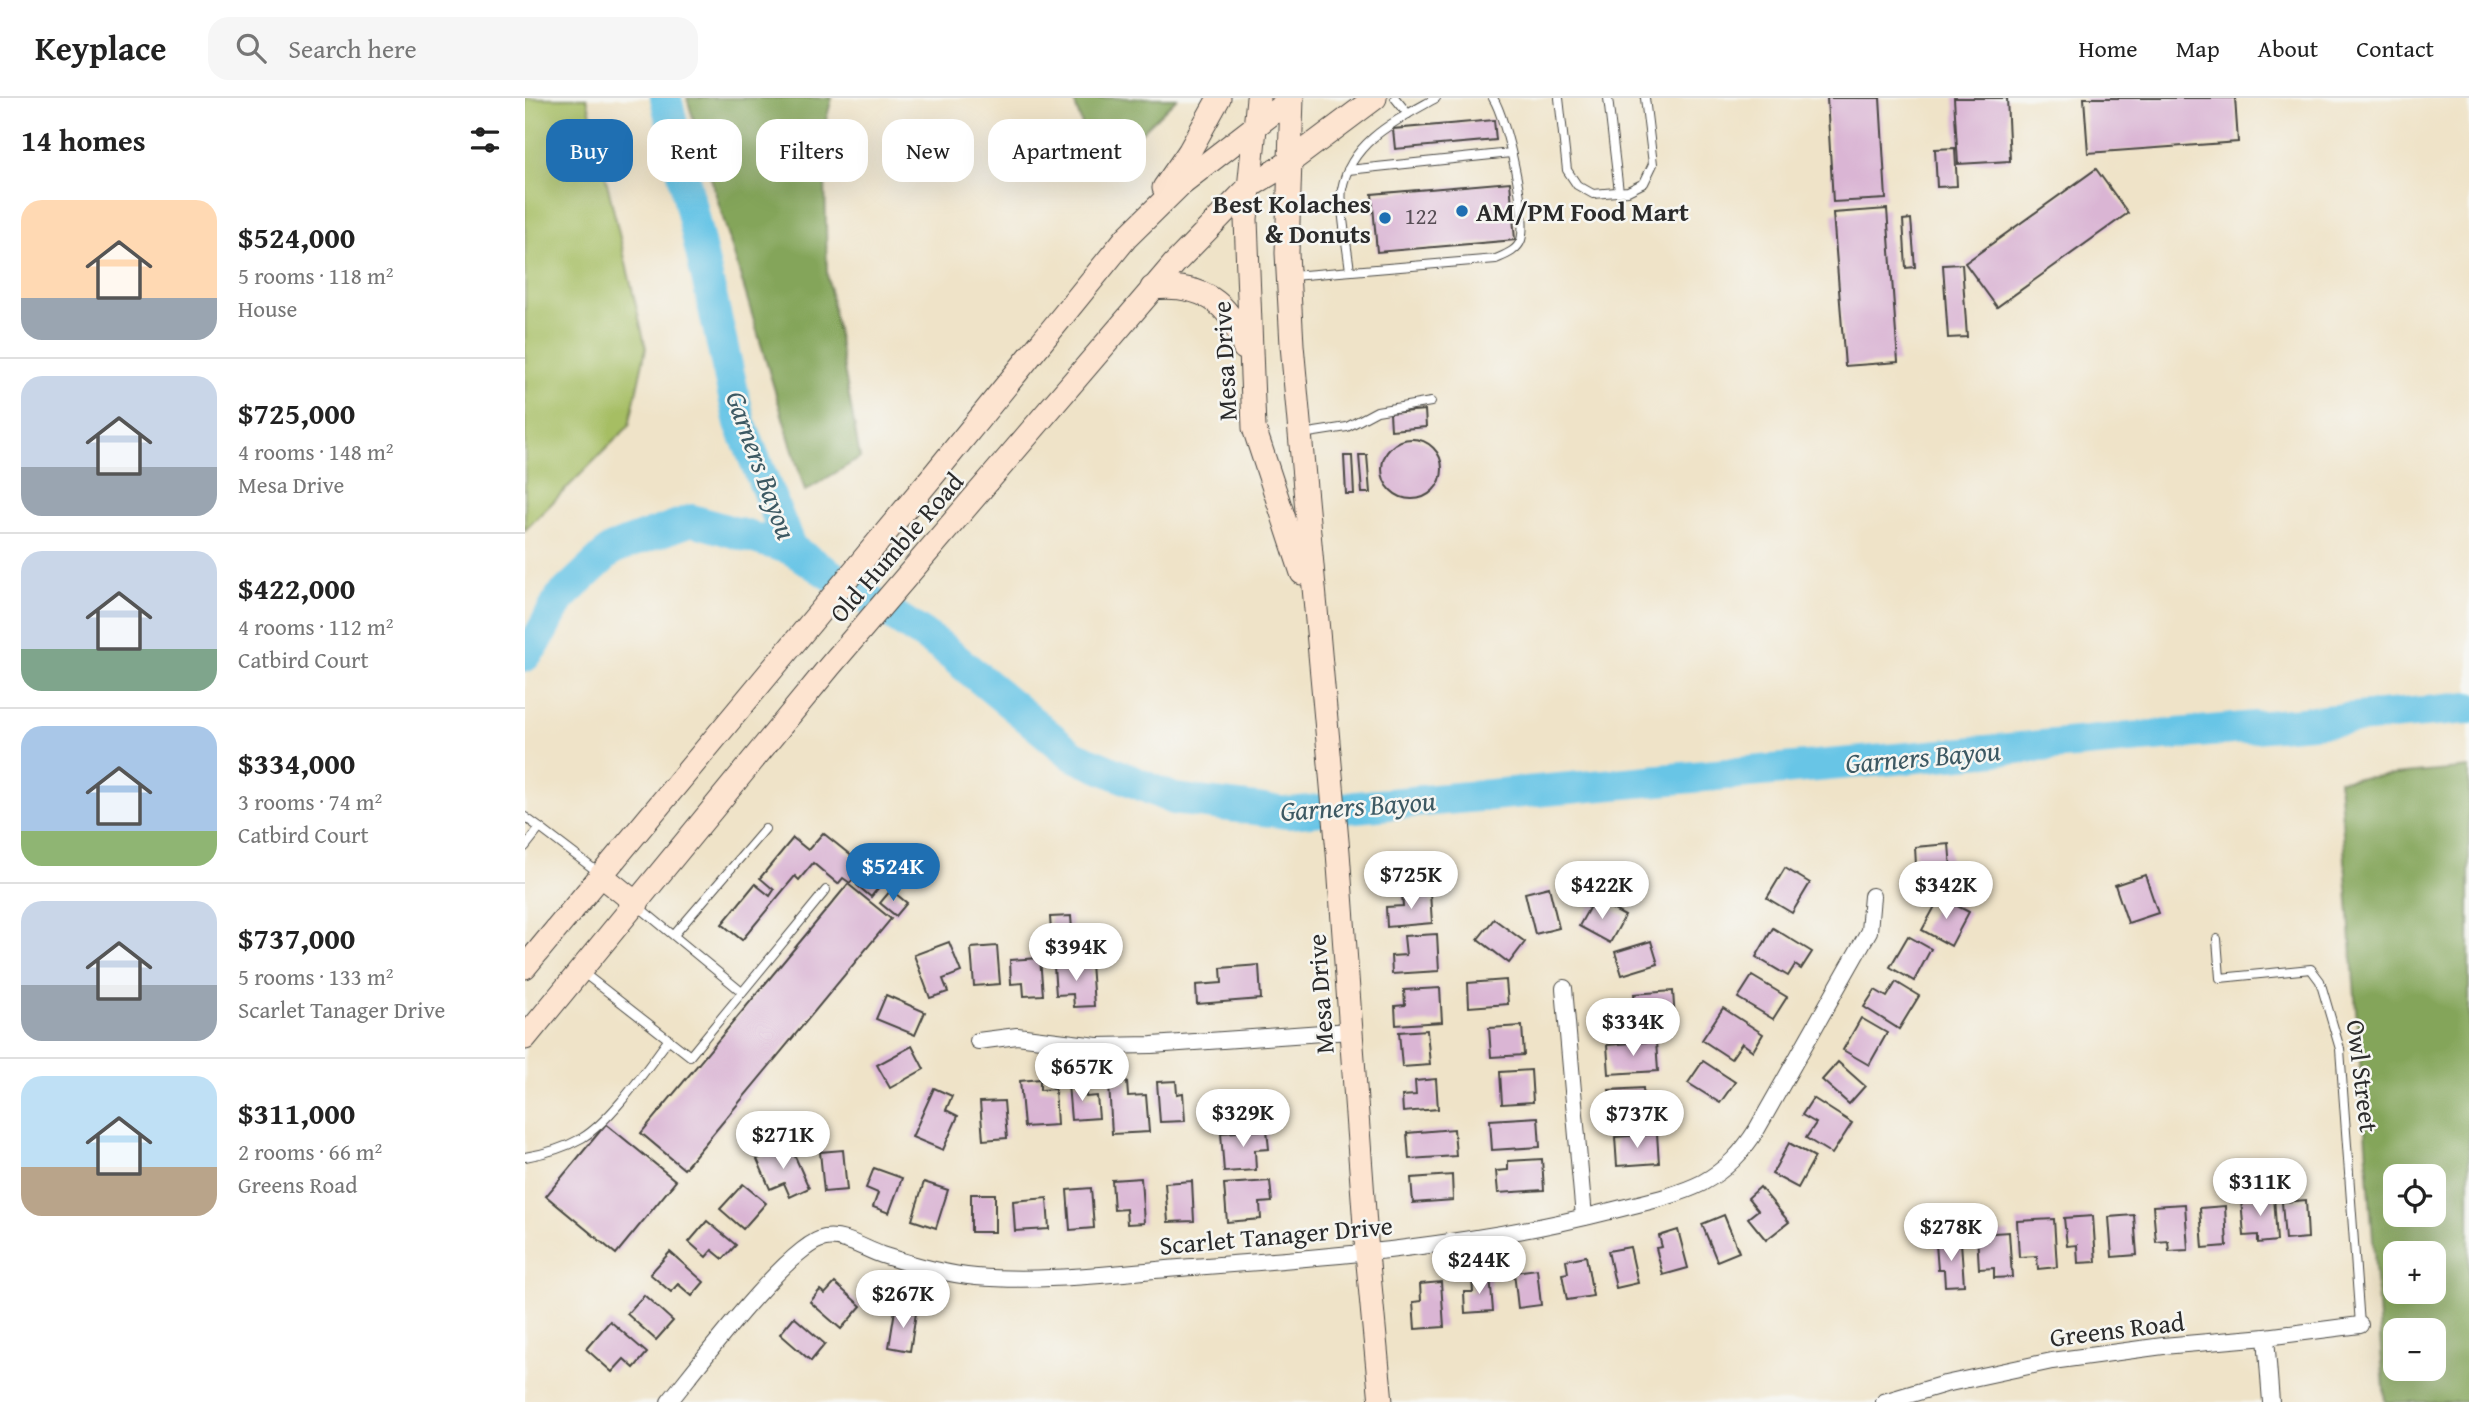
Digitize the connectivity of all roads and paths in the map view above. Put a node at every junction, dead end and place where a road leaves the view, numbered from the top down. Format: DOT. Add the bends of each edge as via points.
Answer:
graph roads {
  1 [pos="1219,98"];
  2 [pos="1258,98"];
  3 [pos="1292,98"];
  4 [pos="1374,98"];
  5 [pos="1395,98"];
  6 [pos="1436,98"];
  7 [pos="1493,98"];
  8 [pos="1559,98"];
  9 [pos="1608,98"];
  10 [pos="1645,98"];
  11 [pos="1408,114"];
  12 [pos="1254,128"];
  13 [pos="1511,153"];
  14 [pos="1291,161"];
  15 [pos="1348,170"];
  16 [pos="1249,187"];
  17 [pos="1619,192"];
  18 [pos="1134,232"];
  19 [pos="1350,271"];
  20 [pos="1289,276"];
  21 [pos="1153,288"];
  22 [pos="1250,369"];
  23 [pos="1431,402"];
  24 [pos="1299,434"];
  25 [pos="1318,624"];
  26 [pos="525,817"];
  27 [pos="540,828"];
  28 [pos="765,829"];
  29 [pos="525,847"];
  30 [pos="601,875"];
  31 [pos="826,890"];
  32 [pos="1872,896"];
  33 [pos="637,904"];
  34 [pos="674,935"];
  35 [pos="2217,939"];
  36 [pos="525,967"];
  37 [pos="581,971"];
  38 [pos="1564,988"];
  39 [pos="742,992"];
  40 [pos="1350,1031"];
  41 [pos="525,1038"];
  42 [pos="669,1039"];
  43 [pos="978,1041"];
  44 [pos="525,1157"];
  45 [pos="1584,1217"];
  46 [pos="1367,1253"];
  47 [pos="2360,1325"];
  48 [pos="2266,1337"];
  49 [pos="669,1402"];
  50 [pos="1381,1402"];
  51 [pos="1884,1402"];
  52 [pos="2271,1402"];
  1 -- 18 [label="main road" via="1189,152"];
  2 -- 12 [label="main road"];
  3 -- 12 [label="main road, Old Humble Road"];
  3 -- 14 [label="main road, Old Humble Road"];
  4 -- 14 [label="main road"];
  5 -- 11 [label="lane"];
  6 -- 11 [label="lane"];
  7 -- 13 [label="lane"];
  8 -- 17 [label="lane" via="1567,170 1577,185 1593,194"];
  9 -- 17 [label="lane"];
  10 -- 17 [label="lane" via="1653,164 1644,183"];
  11 -- 15 [label="lane" via="1384,127"];
  12 -- 16 [label="main road, Mesa Drive"];
  12 -- 18 [label="main road, Old Humble Road" via="1182,183"];
  13 -- 15 [label="lane"];
  13 -- 19 [label="lane" via="1522,225 1520,242 1512,252 1496,259"];
  14 -- 16 [label="main road, Old Humble Road"];
  14 -- 20 [label="main road, Mesa Drive"];
  15 -- 19 [label="lane" via="1342,192"];
  16 -- 21 [label="main road, Old Humble Road"];
  16 -- 22 [label="main road, Mesa Drive"];
  18 -- 30 [label="main road, Old Humble Road"];
  19 -- 20 [label="lane"];
  20 -- 24 [label="main road, Mesa Drive"];
  21 -- 22 [label="main road" via="1191,289 1226,310 1239,327"];
  21 -- 33 [label="main road, Old Humble Road" via="830,666"];
  22 -- 25 [label="main road, Mesa Drive" via="1254,428"];
  23 -- 24 [label="lane" via="1377,411 1347,427"];
  24 -- 25 [label="main road, Mesa Drive"];
  25 -- 40 [label="main road, Mesa Drive"];
  26 -- 27 [label="lane"];
  27 -- 29 [label="lane"];
  27 -- 30 [label="lane"];
  28 -- 34 [label="lane"];
  30 -- 33 [label="main road"];
  30 -- 36 [label="main road, Old Humble Road"];
  31 -- 39 [label="lane"];
  32 -- 45 [label="street, Scarlet Tanager Drive" via="1869,931 1744,1150 1728,1167 1699,1184"];
  33 -- 34 [label="lane"];
  33 -- 37 [label="main road, Old Humble Road"];
  34 -- 39 [label="lane"];
  35 -- 47 [label="lane, Owl Street" via="2220,978 2311,969 2320,981 2340,1049"];
  37 -- 41 [label="main road, Old Humble Road"];
  37 -- 42 [label="lane"];
  38 -- 45 [label="street"];
  39 -- 42 [label="lane" via="690,1056"];
  40 -- 43 [label="street" via="1152,1045 1097,1046 1017,1037"];
  40 -- 46 [label="main road, Mesa Drive"];
  42 -- 44 [label="lane" via="616,1108 583,1138"];
  45 -- 46 [label="street, Scarlet Tanager Drive" via="1462,1241"];
  46 -- 49 [label="street, Scarlet Tanager Drive" via="1010,1279 926,1268 825,1238 808,1245 783,1266"];
  46 -- 50 [label="main road, Mesa Drive"];
  47 -- 48 [label="street, Greens Road"];
  48 -- 51 [label="street, Greens Road" via="2052,1361"];
  48 -- 52 [label="street"];
}
